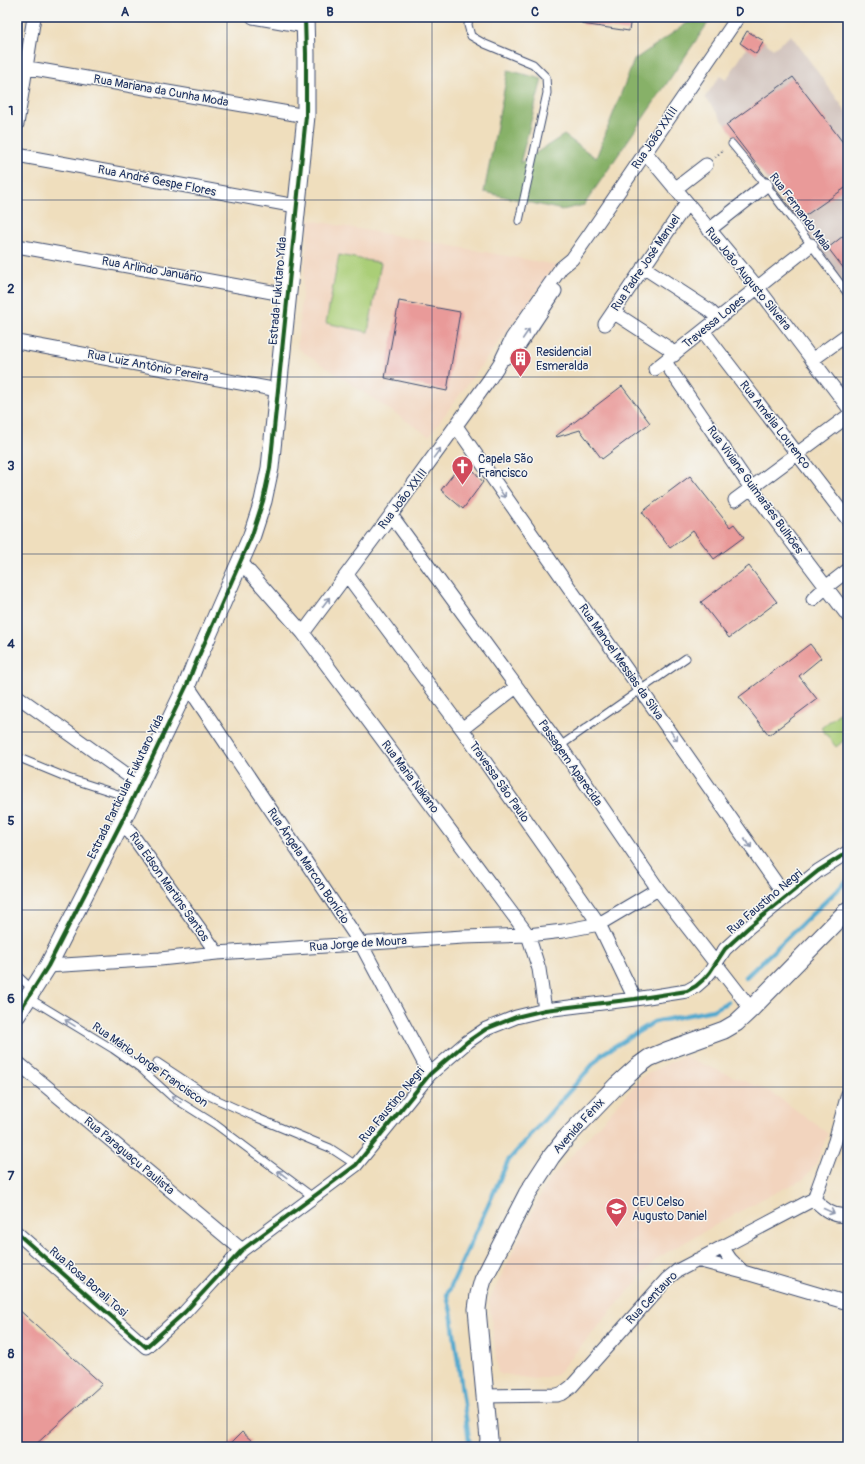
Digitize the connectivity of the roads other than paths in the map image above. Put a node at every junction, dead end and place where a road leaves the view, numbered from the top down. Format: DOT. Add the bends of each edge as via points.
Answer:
graph roads {
  1 [pos="34,17"];
  2 [pos="253,17"];
  3 [pos="469,17"];
  4 [pos="738,17"];
  5 [pos="305,21"];
  6 [pos="21,67"];
  7 [pos="306,116"];
  8 [pos="17,124"];
  9 [pos="732,144"];
  10 [pos="645,152"];
  11 [pos="17,155"];
  12 [pos="706,165"];
  13 [pos="766,185"];
  14 [pos="675,189"];
  15 [pos="687,203"];
  16 [pos="296,206"];
  17 [pos="519,221"];
  18 [pos="709,230"];
  19 [pos="812,245"];
  20 [pos="17,246"];
  21 [pos="643,268"];
  22 [pos="758,288"];
  23 [pos="848,294"];
  24 [pos="288,295"];
  25 [pos="614,312"];
  26 [pos="718,319"];
  27 [pos="605,324"];
  28 [pos="703,331"];
  29 [pos="848,334"];
  30 [pos="17,342"];
  31 [pos="812,360"];
  32 [pos="665,362"];
  33 [pos="278,390"];
  34 [pos="848,407"];
  35 [pos="848,416"];
  36 [pos="456,426"];
  37 [pos="798,454"];
  38 [pos="751,488"];
  39 [pos="735,500"];
  40 [pos="392,515"];
  41 [pos="848,520"];
  42 [pos="240,561"];
  43 [pos="848,570"];
  44 [pos="347,575"];
  45 [pos="826,587"];
  46 [pos="813,599"];
  47 [pos="848,616"];
  48 [pos="303,633"];
  49 [pos="686,658"];
  50 [pos="187,685"];
  51 [pos="516,688"];
  52 [pos="641,690"];
  53 [pos="17,696"];
  54 [pos="462,729"];
  55 [pos="560,746"];
  56 [pos="17,757"];
  57 [pos="140,784"];
  58 [pos="132,800"];
  59 [pos="122,821"];
  60 [pos="848,852"];
  61 [pos="658,889"];
  62 [pos="786,897"];
  63 [pos="848,910"];
  64 [pos="599,924"];
  65 [pos="528,935"];
  66 [pos="361,944"];
  67 [pos="216,953"];
  68 [pos="716,963"];
  69 [pos="48,966"];
  70 [pos="17,975"];
  71 [pos="32,994"];
  72 [pos="635,999"];
  73 [pos="750,1009"];
  74 [pos="545,1010"];
  75 [pos="17,1016"];
  76 [pos="17,1062"];
  77 [pos="158,1062"];
  78 [pos="430,1074"];
  79 [pos="848,1094"];
  80 [pos="848,1135"];
  81 [pos="835,1141"];
  82 [pos="356,1165"];
  83 [pos="313,1197"];
  84 [pos="814,1198"];
  85 [pos="848,1215"];
  86 [pos="17,1233"];
  87 [pos="722,1247"];
  88 [pos="242,1250"];
  89 [pos="697,1260"];
  90 [pos="742,1272"];
  91 [pos="848,1303"];
  92 [pos="146,1347"];
  93 [pos="485,1396"];
  94 [pos="488,1447"];
  1 -- 6 [label="street"];
  2 -- 5 [label="street"];
  3 -- 17 [label="lane" via="471,36 533,64 546,77 547,93"];
  4 -- 10 [label="street, Rua João XXIII"];
  5 -- 7 [label="street, Estrada Fukutaro Yida"];
  6 -- 7 [label="street, Rua Mariana da Cunha Moda"];
  6 -- 8 [label="street"];
  7 -- 16 [label="street, Estrada Fukutaro Yida"];
  9 -- 13 [label="lane, Rua Fernando Maia"];
  10 -- 14 [label="street, Rua João Augusto Silveira"];
  10 -- 36 [label="street, Rua João XXIII" via="572,259 561,268 512,338 500,363"];
  11 -- 16 [label="street, Rua André Gespe Flores"];
  12 -- 14 [label="street"];
  13 -- 18 [label="street"];
  13 -- 19 [label="lane, Rua Fernando Maia"];
  14 -- 15 [label="street, Rua João Augusto Silveira"];
  15 -- 18 [label="street, Rua João Augusto Silveira"];
  15 -- 21 [label="street, Rua Padre José Manuel"];
  16 -- 24 [label="street, Estrada Fukutaro Yida"];
  18 -- 22 [label="street, Rua João Augusto Silveira"];
  19 -- 22 [label="street, Travessa Lopes"];
  19 -- 23 [label="lane, Rua Fernando Maia"];
  20 -- 24 [label="street, Rua Arlindo Januário"];
  21 -- 25 [label="street, Rua Padre José Manuel"];
  21 -- 26 [label="street" via="709,310"];
  22 -- 26 [label="street, Travessa Lopes"];
  22 -- 31 [label="street, Rua João Augusto Silveira"];
  24 -- 33 [label="street, Estrada Fukutaro Yida"];
  25 -- 27 [label="street, Rua Padre José Manuel"];
  25 -- 32 [label="street, Rua Viviane Guimarães Bulhões" via="668,347"];
  26 -- 28 [label="street, Travessa Lopes"];
  28 -- 32 [label="street, Travessa Lopes"];
  28 -- 37 [label="street, Rua Amélia Lourenço"];
  29 -- 31 [label="street"];
  30 -- 33 [label="street, Rua Luiz Antônio Pereira"];
  31 -- 34 [label="street, Rua João Augusto Silveira"];
  32 -- 38 [label="street, Rua Viviane Guimarães Bulhões"];
  33 -- 42 [label="street, Estrada Fukutaro Yida" via="270,468 263,501"];
  35 -- 37 [label="street"];
  40 -- 36 [label="street, Rua João XXIII, one-way"];
  36 -- 52 [label="street, Rua Manoel Messias da Silva, one-way"];
  37 -- 38 [label="street"];
  37 -- 41 [label="street, Rua Amélia Lourenço"];
  38 -- 39 [label="street"];
  38 -- 45 [label="street, Rua Viviane Guimarães Bulhões"];
  40 -- 44 [label="street, Rua João XXIII"];
  40 -- 51 [label="street, Passagem Aparecida"];
  42 -- 48 [label="street, Rua Maria Nakano"];
  42 -- 50 [label="street, Estrada Particular Fukutaro Yida"];
  43 -- 45 [label="street"];
  48 -- 44 [label="street, Rua João XXIII, one-way"];
  44 -- 54 [label="street, Travessa São Paulo"];
  45 -- 46 [label="street"];
  45 -- 47 [label="street, Rua Viviane Guimarães Bulhões"];
  48 -- 65 [label="street, Rua Maria Nakano"];
  49 -- 52 [label="lane"];
  50 -- 57 [label="street, Estrada Particular Fukutaro Yida"];
  50 -- 66 [label="street, Rua Ângela Marcon Bonício"];
  51 -- 54 [label="street"];
  51 -- 55 [label="street, Passagem Aparecida"];
  52 -- 55 [label="lane"];
  52 -- 62 [label="street, Rua Manoel Messias da Silva, one-way"];
  53 -- 57 [label="street"];
  54 -- 64 [label="street, Travessa São Paulo"];
  55 -- 61 [label="street, Passagem Aparecida"];
  56 -- 58 [label="lane"];
  57 -- 58 [label="street, Estrada Particular Fukutaro Yida"];
  58 -- 59 [label="street, Estrada Particular Fukutaro Yida"];
  59 -- 67 [label="street, Rua Edson Martins Santos"];
  59 -- 69 [label="street, Estrada Particular Fukutaro Yida"];
  60 -- 62 [label="street, Rua Faustino Negri" via="818,871"];
  61 -- 64 [label="street, Rua Jorge de Moura"];
  61 -- 68 [label="street, Passagem Aparecida"];
  62 -- 68 [label="street, Rua Faustino Negri" via="736,938"];
  63 -- 73 [label="street, Avenida Fênix"];
  64 -- 65 [label="street, Rua Jorge de Moura"];
  64 -- 72 [label="street, Travessa São Paulo"];
  65 -- 66 [label="street, Rua Jorge de Moura"];
  65 -- 74 [label="street, Rua Maria Nakano" via="539,969"];
  66 -- 67 [label="street, Rua Jorge de Moura"];
  66 -- 78 [label="street, Rua Ângela Marcon Bonício"];
  67 -- 69 [label="street, Rua Jorge de Moura"];
  68 -- 72 [label="street, Rua Faustino Negri" via="704,979 687,991"];
  68 -- 73 [label="street, Passagem Aparecida"];
  69 -- 71 [label="street, Estrada Particular Fukutaro Yida"];
  70 -- 71 [label="lane, Rua Mário Jorge Franciscon"];
  71 -- 75 [label="street, Estrada Particular Fukutaro Yida"];
  83 -- 71 [label="lane, Rua Mário Jorge Franciscon, one-way" via="215,1124 172,1097 140,1068"];
  72 -- 74 [label="street, Rua Faustino Negri"];
  73 -- 93 [label="street, Avenida Fênix" via="736,1023 724,1030 649,1058 638,1066 593,1108 539,1174 503,1239 479,1294 477,1309"];
  74 -- 78 [label="street, Rua Faustino Negri" via="516,1017 486,1029"];
  76 -- 88 [label="street, Rua Paraguaçu Paulista"];
  77 -- 82 [label="lane" via="207,1094 330,1148"];
  78 -- 82 [label="street, Rua Faustino Negri"];
  79 -- 81 [label="street"];
  80 -- 81 [label="street"];
  81 -- 84 [label="street"];
  82 -- 83 [label="street, Rua Faustino Negri"];
  83 -- 88 [label="street, Rua Faustino Negri"];
  84 -- 85 [label="street, one-way" via="822,1208 833,1214"];
  84 -- 87 [label="street, Rua Centauro"];
  86 -- 92 [label="street, Rua Rosa Borali Tosi"];
  87 -- 89 [label="street, Rua Centauro"];
  87 -- 90 [label="street"];
  88 -- 92 [label="street, Rua Faustino Negri" via="185,1312"];
  89 -- 90 [label="street"];
  89 -- 93 [label="street, Rua Centauro" via="666,1278 568,1390 557,1395"];
  90 -- 91 [label="street"];
  93 -- 94 [label="street, Avenida Fênix"];
}
